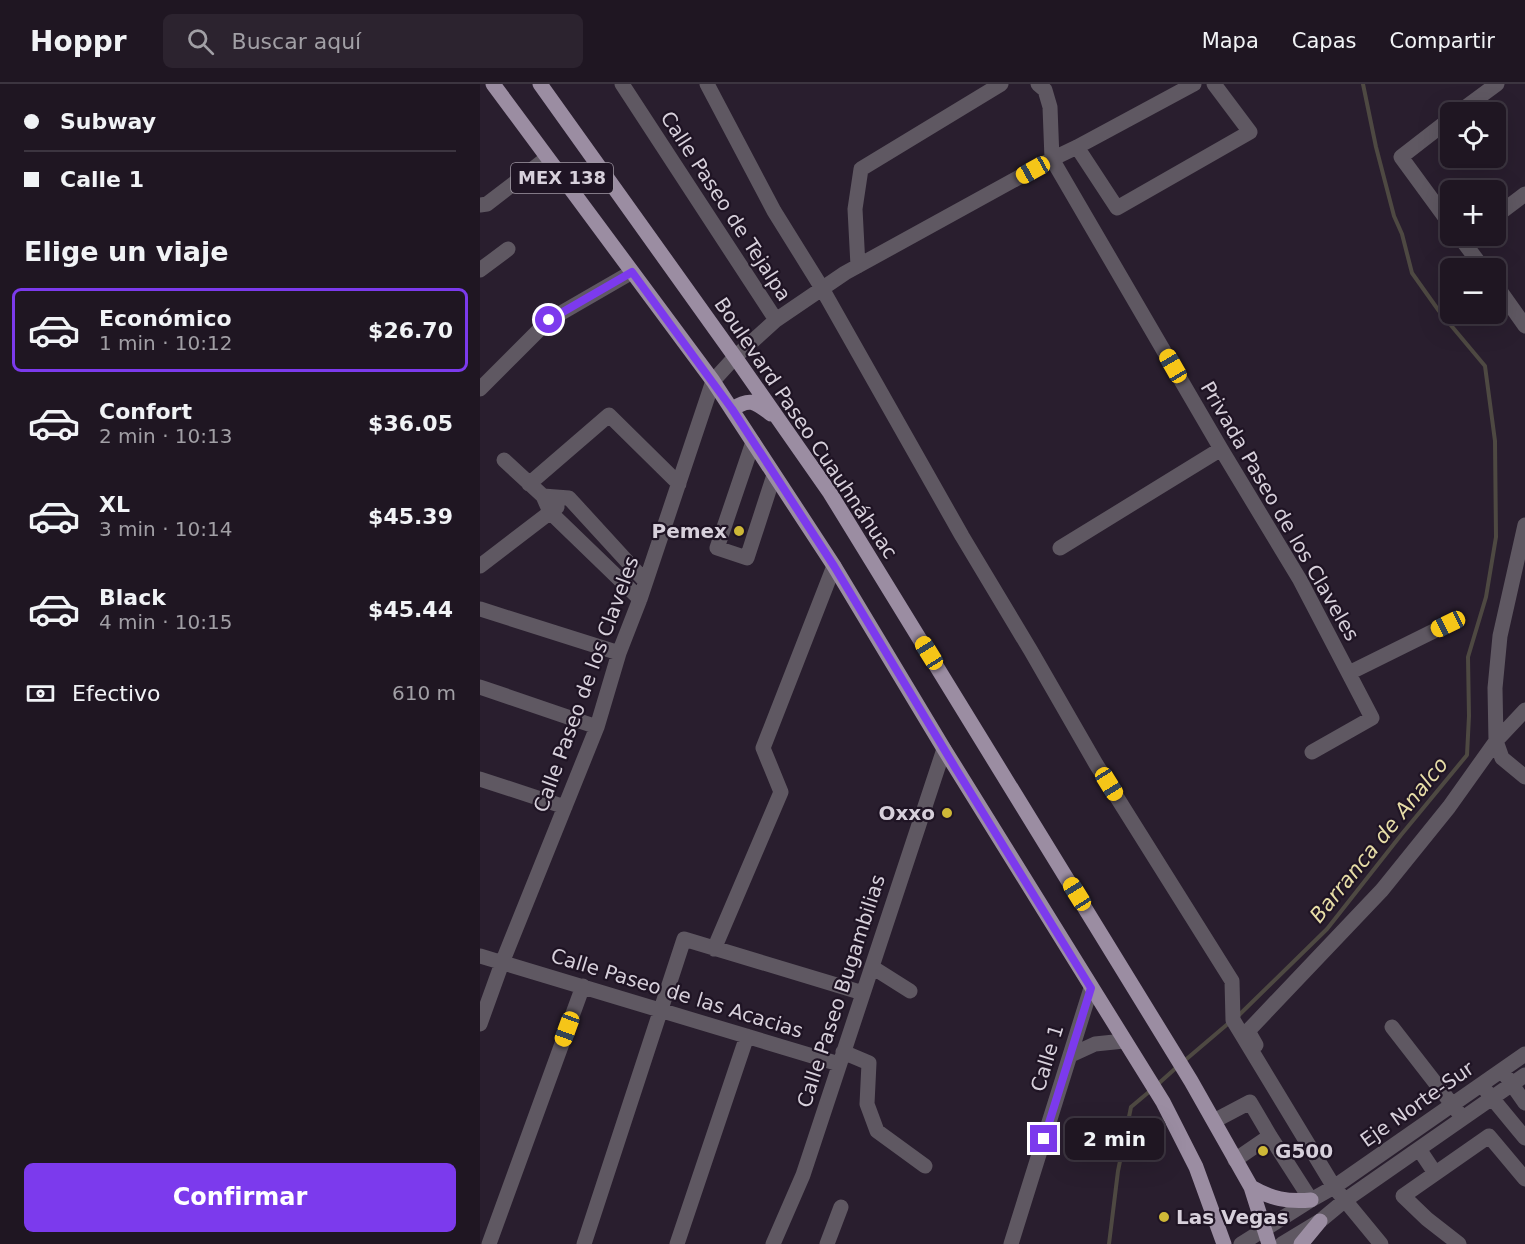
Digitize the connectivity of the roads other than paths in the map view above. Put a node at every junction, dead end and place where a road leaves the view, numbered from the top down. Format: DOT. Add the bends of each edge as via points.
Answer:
graph roads {
  1 [pos="493,84"];
  2 [pos="540,84"];
  3 [pos="622,84"];
  4 [pos="707,84"];
  5 [pos="1001,84"];
  6 [pos="1038,84"];
  7 [pos="1194,84"];
  8 [pos="1214,84"];
  9 [pos="1497,84"];
  10 [pos="1473,102"];
  11 [pos="1440,127"];
  12 [pos="1077,147"];
  13 [pos="547,158"];
  14 [pos="1052,159"];
  15 [pos="1525,194"];
  16 [pos="480,205"];
  17 [pos="1506,208"];
  18 [pos="1440,210"];
  19 [pos="508,249"];
  20 [pos="852,269"];
  21 [pos="480,270"];
  22 [pos="632,272"];
  23 [pos="822,289"];
  24 [pos="1506,299"];
  25 [pos="776,320"];
  26 [pos="1525,325"];
  27 [pos="735,357"];
  28 [pos="712,381"];
  29 [pos="480,389"];
  30 [pos="732,409"];
  31 [pos="779,419"];
  32 [pos="753,442"];
  33 [pos="1221,449"];
  34 [pos="504,460"];
  35 [pos="774,475"];
  36 [pos="529,484"];
  37 [pos="679,484"];
  38 [pos="543,496"];
  39 [pos="569,498"];
  40 [pos="550,512"];
  41 [pos="1525,525"];
  42 [pos="1060,548"];
  43 [pos="480,566"];
  44 [pos="834,566"];
  45 [pos="1525,580"];
  46 [pos="645,581"];
  47 [pos="1509,593"];
  48 [pos="640,599"];
  49 [pos="480,609"];
  50 [pos="1448,624"];
  51 [pos="619,653"];
  52 [pos="1349,673"];
  53 [pos="480,687"];
  54 [pos="1525,710"];
  55 [pos="597,727"];
  56 [pos="1496,741"];
  57 [pos="944,749"];
  58 [pos="1312,752"];
  59 [pos="1525,777"];
  60 [pos="480,779"];
  61 [pos="565,807"];
  62 [pos="714,949"];
  63 [pos="480,956"];
  64 [pos="502,963"];
  65 [pos="872,967"];
  66 [pos="909,972"];
  67 [pos="583,986"];
  68 [pos="1091,988"];
  69 [pos="863,993"];
  70 [pos="661,1011"];
  71 [pos="480,1024"];
  72 [pos="1392,1026"];
  73 [pos="747,1036"];
  74 [pos="1128,1046"];
  75 [pos="1525,1054"];
  76 [pos="1071,1055"];
  77 [pos="841,1058"];
  78 [pos="1502,1071"];
  79 [pos="1525,1075"];
  80 [pos="1512,1084"];
  81 [pos="1481,1085"];
  82 [pos="1492,1099"];
  83 [pos="1525,1103"];
  84 [pos="1452,1105"];
  85 [pos="1464,1119"];
  86 [pos="1214,1121"];
  87 [pos="1270,1136"];
  88 [pos="1525,1138"];
  89 [pos="1419,1149"];
  90 [pos="1235,1160"];
  91 [pos="925,1166"];
  92 [pos="1435,1173"];
  93 [pos="1525,1179"];
  94 [pos="1337,1185"];
  95 [pos="1251,1187"];
  96 [pos="1311,1200"];
  97 [pos="1344,1201"];
  98 [pos="841,1207"];
  99 [pos="1320,1221"];
  100 [pos="1267,1236"];
  101 [pos="829,1243"];
  102 [pos="489,1244"];
  103 [pos="584,1244"];
  104 [pos="677,1244"];
  105 [pos="773,1244"];
  106 [pos="1011,1244"];
  107 [pos="1224,1244"];
  108 [pos="1241,1244"];
  109 [pos="1282,1244"];
  110 [pos="1301,1244"];
  111 [pos="1381,1244"];
  112 [pos="1459,1244"];
  1 -- 13 [label="main road, MEX 138"];
  2 -- 27 [label="main road, Boulevard Paseo Cuauhnáhuac / MEX 138"];
  3 -- 25 [label="street, Calle Paseo de Tejalpa"];
  4 -- 23 [label="street" via="774,211"];
  5 -- 20 [label="street" via="861,170"];
  6 -- 14 [label="street" via="1045,90 1050,107"];
  7 -- 12 [label="street"];
  8 -- 12 [label="street" via="1250,132 1117,208"];
  9 -- 10 [label="street"];
  11 -- 18 [label="street" via="1401,156"];
  12 -- 14 [label="street"];
  13 -- 16 [label="street" via="487,204"];
  13 -- 22 [label="main road, MEX 138"];
  14 -- 20 [label="street"];
  14 -- 33 [label="street, Privada Paseo de los Claveles"];
  15 -- 17 [label="street"];
  19 -- 21 [label="street"];
  20 -- 23 [label="street, Calle Paseo de los Claveles"];
  22 -- 28 [label="main road, MEX 138"];
  22 -- 29 [label="street" via="549,320"];
  23 -- 25 [label="street, Calle Paseo de los Claveles"];
  23 -- 94 [label="street" via="1096,764 1232,981 1233,1020"];
  24 -- 26 [label="street"];
  25 -- 27 [label="street, Calle Paseo de los Claveles"];
  27 -- 28 [label="street, Calle Paseo de los Claveles"];
  27 -- 31 [label="main road, Boulevard Paseo Cuauhnáhuac / MEX 138"];
  28 -- 30 [label="main road, MEX 138"];
  28 -- 37 [label="street, Calle Paseo de los Claveles"];
  30 -- 31 [label="main road" via="748,401"];
  30 -- 32 [label="main road, MEX 138"];
  31 -- 86 [label="main road, Boulevard Paseo Cuauhnáhuac / MEX 138" via="830,493"];
  32 -- 35 [label="main road, MEX 138"];
  32 -- 35 [label="street" via="717,548 747,558"];
  33 -- 42 [label="street"];
  33 -- 52 [label="street, Privada Paseo de los Claveles" via="1300,580"];
  34 -- 36 [label="street"];
  35 -- 44 [label="main road, MEX 138"];
  36 -- 37 [label="street" via="609,415"];
  36 -- 38 [label="street"];
  37 -- 46 [label="street, Calle Paseo de los Claveles"];
  38 -- 39 [label="street"];
  38 -- 40 [label="street"];
  39 -- 40 [label="street"];
  39 -- 46 [label="street"];
  40 -- 43 [label="street"];
  40 -- 48 [label="street"];
  41 -- 47 [label="street"];
  44 -- 57 [label="main road, MEX 138"];
  44 -- 62 [label="street" via="763,748 781,792"];
  45 -- 47 [label="street"];
  46 -- 48 [label="street, Calle Paseo de los Claveles"];
  47 -- 56 [label="street" via="1495,688"];
  48 -- 51 [label="street, Calle Paseo de los Claveles"];
  49 -- 51 [label="street"];
  50 -- 52 [label="street"];
  51 -- 55 [label="street, Calle Paseo de los Claveles"];
  52 -- 58 [label="street, Privada Paseo de los Claveles" via="1372,718"];
  53 -- 55 [label="street"];
  54 -- 56 [label="street"];
  55 -- 61 [label="street, Calle Paseo de los Claveles"];
  56 -- 59 [label="street" via="1502,758"];
  56 -- 94 [label="street" via="1382,890 1248,1031"];
  57 -- 65 [label="street, Calle Paseo Bugambilias"];
  57 -- 68 [label="main road, MEX 138"];
  60 -- 61 [label="street"];
  61 -- 64 [label="street, Calle Paseo de los Claveles"];
  62 -- 69 [label="street"];
  62 -- 70 [label="street" via="684,939"];
  63 -- 64 [label="street, Calle Paseo de las Acacias"];
  64 -- 67 [label="street, Calle Paseo de las Acacias"];
  64 -- 71 [label="street, Calle Paseo de los Claveles"];
  65 -- 66 [label="street" via="907,989"];
  65 -- 69 [label="street, Calle Paseo Bugambilias"];
  67 -- 70 [label="street, Calle Paseo de las Acacias"];
  67 -- 102 [label="street"];
  68 -- 74 [label="main road, MEX 138"];
  68 -- 76 [label="street, Calle 1"];
  69 -- 77 [label="street, Calle Paseo Bugambilias"];
  70 -- 73 [label="street, Calle Paseo de las Acacias"];
  70 -- 103 [label="street"];
  72 -- 84 [label="street"];
  73 -- 77 [label="street, Calle Paseo de las Acacias"];
  73 -- 104 [label="street"];
  74 -- 76 [label="street" via="1095,1044"];
  74 -- 107 [label="main road, MEX 138" via="1163,1102 1196,1167"];
  75 -- 78 [label="street, Eje Norte-Sur"];
  76 -- 106 [label="street, Calle 1"];
  77 -- 91 [label="street, Calle Paseo de las Acacias" via="869,1063 867,1104 877,1131"];
  77 -- 105 [label="street, Calle Paseo Bugambilias" via="803,1175"];
  78 -- 80 [label="street"];
  78 -- 81 [label="street, Eje Norte-Sur"];
  79 -- 80 [label="street, Eje Norte-Sur"];
  80 -- 82 [label="street, Eje Norte-Sur"];
  80 -- 83 [label="street"];
  81 -- 82 [label="street"];
  81 -- 84 [label="street, Eje Norte-Sur"];
  82 -- 85 [label="street, Eje Norte-Sur"];
  82 -- 88 [label="street"];
  84 -- 85 [label="street"];
  84 -- 94 [label="street, Eje Norte-Sur"];
  85 -- 89 [label="street, Eje Norte-Sur"];
  86 -- 87 [label="street" via="1250,1102"];
  86 -- 90 [label="main road, Boulevard Paseo Cuauhnáhuac / MEX 138"];
  87 -- 90 [label="street"];
  87 -- 96 [label="street"];
  89 -- 92 [label="street"];
  89 -- 97 [label="street, Eje Norte-Sur"];
  90 -- 95 [label="main road, Boulevard Paseo Cuauhnáhuac / MEX 138"];
  92 -- 93 [label="street" via="1490,1136"];
  92 -- 112 [label="street" via="1403,1196"];
  94 -- 96 [label="street, Eje Norte-Sur"];
  94 -- 97 [label="street"];
  95 -- 96 [label="main road" via="1280,1200"];
  95 -- 100 [label="main road, Boulevard Paseo Cuauhnáhuac / MEX 138"];
  96 -- 100 [label="street, Eje Norte-Sur"];
  97 -- 99 [label="street, Eje Norte-Sur"];
  97 -- 111 [label="street"];
  98 -- 101 [label="street"];
  99 -- 109 [label="street, Eje Norte-Sur"];
  99 -- 110 [label="main road"];
  100 -- 108 [label="street, Eje Norte-Sur"];
}
